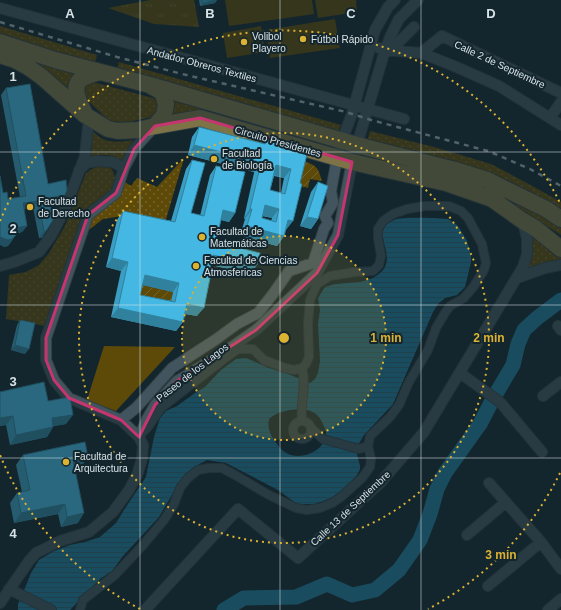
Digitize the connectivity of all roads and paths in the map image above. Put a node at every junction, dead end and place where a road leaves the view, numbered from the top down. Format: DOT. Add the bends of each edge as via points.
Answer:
graph roads {
  1 [pos="395,0"];
  2 [pos="418,0"];
  3 [pos="0,8"];
  4 [pos="414,27"];
  5 [pos="0,37"];
  6 [pos="0,42"];
  7 [pos="371,46"];
  8 [pos="387,50"];
  9 [pos="421,53"];
  10 [pos="0,54"];
  11 [pos="25,57"];
  12 [pos="55,60"];
  13 [pos="0,62"];
  14 [pos="100,72"];
  15 [pos="42,77"];
  16 [pos="150,85"];
  17 [pos="561,93"];
  18 [pos="561,102"];
  19 [pos="354,106"];
  20 [pos="367,109"];
  21 [pos="90,118"];
  22 [pos="550,118"];
  23 [pos="404,120"];
  24 [pos="561,125"];
  25 [pos="155,126"];
  26 [pos="349,143"];
  27 [pos="345,160"];
  28 [pos="124,168"];
  29 [pos="79,170"];
  30 [pos="561,219"];
  31 [pos="523,221"];
  32 [pos="561,249"];
  33 [pos="561,265"];
  34 [pos="0,266"];
  35 [pos="517,278"];
  36 [pos="303,372"];
  37 [pos="460,373"];
  38 [pos="561,382"];
  39 [pos="544,396"];
  40 [pos="121,420"];
  41 [pos="302,420"];
  42 [pos="312,429"];
  43 [pos="139,436"];
  44 [pos="368,446"];
  45 [pos="542,452"];
  46 [pos="489,483"];
  47 [pos="506,502"];
  48 [pos="467,535"];
  49 [pos="541,542"];
  50 [pos="561,569"];
  51 [pos="488,586"];
  52 [pos="12,591"];
  53 [pos="561,599"];
  54 [pos="0,603"];
  55 [pos="51,610"];
  56 [pos="80,610"];
  57 [pos="145,610"];
  58 [pos="548,610"];
  1 -- 7 [label="street" via="375,30"];
  2 -- 8 [label="street" via="399,19"];
  3 -- 19 [label="street, Andador Obreros Textiles"];
  4 -- 8 [label="street"];
  5 -- 12 [label="main road"];
  6 -- 11 [label="main road, Circuito Presidentes"];
  7 -- 8 [label="street"];
  7 -- 19 [label="street"];
  8 -- 9 [label="street"];
  8 -- 20 [label="street"];
  9 -- 17 [label="street, Calle 2 de Septiembre" via="442,36"];
  9 -- 22 [label="street" via="499,86"];
  10 -- 11 [label="main road, Circuito Presidentes"];
  11 -- 12 [label="main road, Circuito Presidentes"];
  11 -- 15 [label="main road, Circuito Presidentes" via="28,67"];
  12 -- 14 [label="main road, Circuito Presidentes"];
  13 -- 15 [label="main road"];
  14 -- 16 [label="main road, Circuito Presidentes"];
  14 -- 21 [label="main road" via="86,76 76,87 77,97"];
  15 -- 21 [label="main road, Circuito Presidentes"];
  16 -- 25 [label="main road" via="162,92 166,104 164,115"];
  16 -- 26 [label="main road, Circuito Presidentes"];
  18 -- 22 [label="street"];
  19 -- 20 [label="street, Andador Obreros Textiles"];
  19 -- 26 [label="street"];
  20 -- 23 [label="street, Andador Obreros Textiles"];
  20 -- 26 [label="street"];
  21 -- 25 [label="main road, Circuito Presidentes" via="108,129 118,131"];
  21 -- 29 [label="street"];
  22 -- 24 [label="street"];
  25 -- 27 [label="main road, Circuito Presidentes" via="200,118"];
  25 -- 28 [label="street" via="134,149"];
  26 -- 27 [label="street"];
  26 -- 27 [label="street"];
  26 -- 30 [label="main road, Circuito Presidentes" via="488,180"];
  27 -- 31 [label="main road, Circuito Presidentes" via="446,183 492,200"];
  27 -- 40 [label="street" via="331,191 333,203 325,216 328,224 313,263 289,271 258,313 237,324 172,368 136,408"];
  27 -- 43 [label="street" via="338,235 317,273 256,330 178,381 155,405"];
  28 -- 29 [label="street" via="112,162 96,161"];
  28 -- 40 [label="street" via="116,193 88,215 46,338 46,360 54,380 69,398"];
  29 -- 34 [label="street" via="65,209 39,252"];
  31 -- 32 [label="main road, Circuito Presidentes"];
  31 -- 35 [label="street, Calle 13 de Septiembre" via="527,254"];
  33 -- 35 [label="street"];
  35 -- 37 [label="street, Calle 13 de Septiembre"];
  36 -- 41 [label="street"];
  36 -- 43 [label="street, Paseo de los Lagos" via="264,360 253,349 238,350 161,408"];
  36 -- 44 [label="street" via="309,357 310,300 317,284 330,276 373,272 379,265 381,256 378,229 383,221 407,209 425,206 449,206 461,211 468,218 482,244 486,262 484,270 464,298 450,306 445,313 399,405 370,436"];
  37 -- 45 [label="street" via="500,402"];
  37 -- 57 [label="street, Calle 13 de Septiembre" via="424,432 381,482 298,558 238,509"];
  38 -- 39 [label="street"];
  40 -- 43 [label="street"];
  41 -- 42 [label="street" via="310,424"];
  41 -- 42 [label="street" via="296,422 293,428 296,437 305,439"];
  42 -- 44 [label="street" via="323,439 359,449"];
  43 -- 52 [label="street" via="143,445 137,475 112,512 89,532 60,541 36,553"];
  44 -- 56 [label="street" via="370,467 362,478 332,503 307,510 289,505 222,468 198,470 180,488 164,520 143,545 115,575 83,600"];
  46 -- 47 [label="street"];
  47 -- 48 [label="street"];
  47 -- 49 [label="street"];
  49 -- 50 [label="street"];
  49 -- 51 [label="street"];
  52 -- 54 [label="street"];
  52 -- 55 [label="street"];
  53 -- 58 [label="street"];
}
